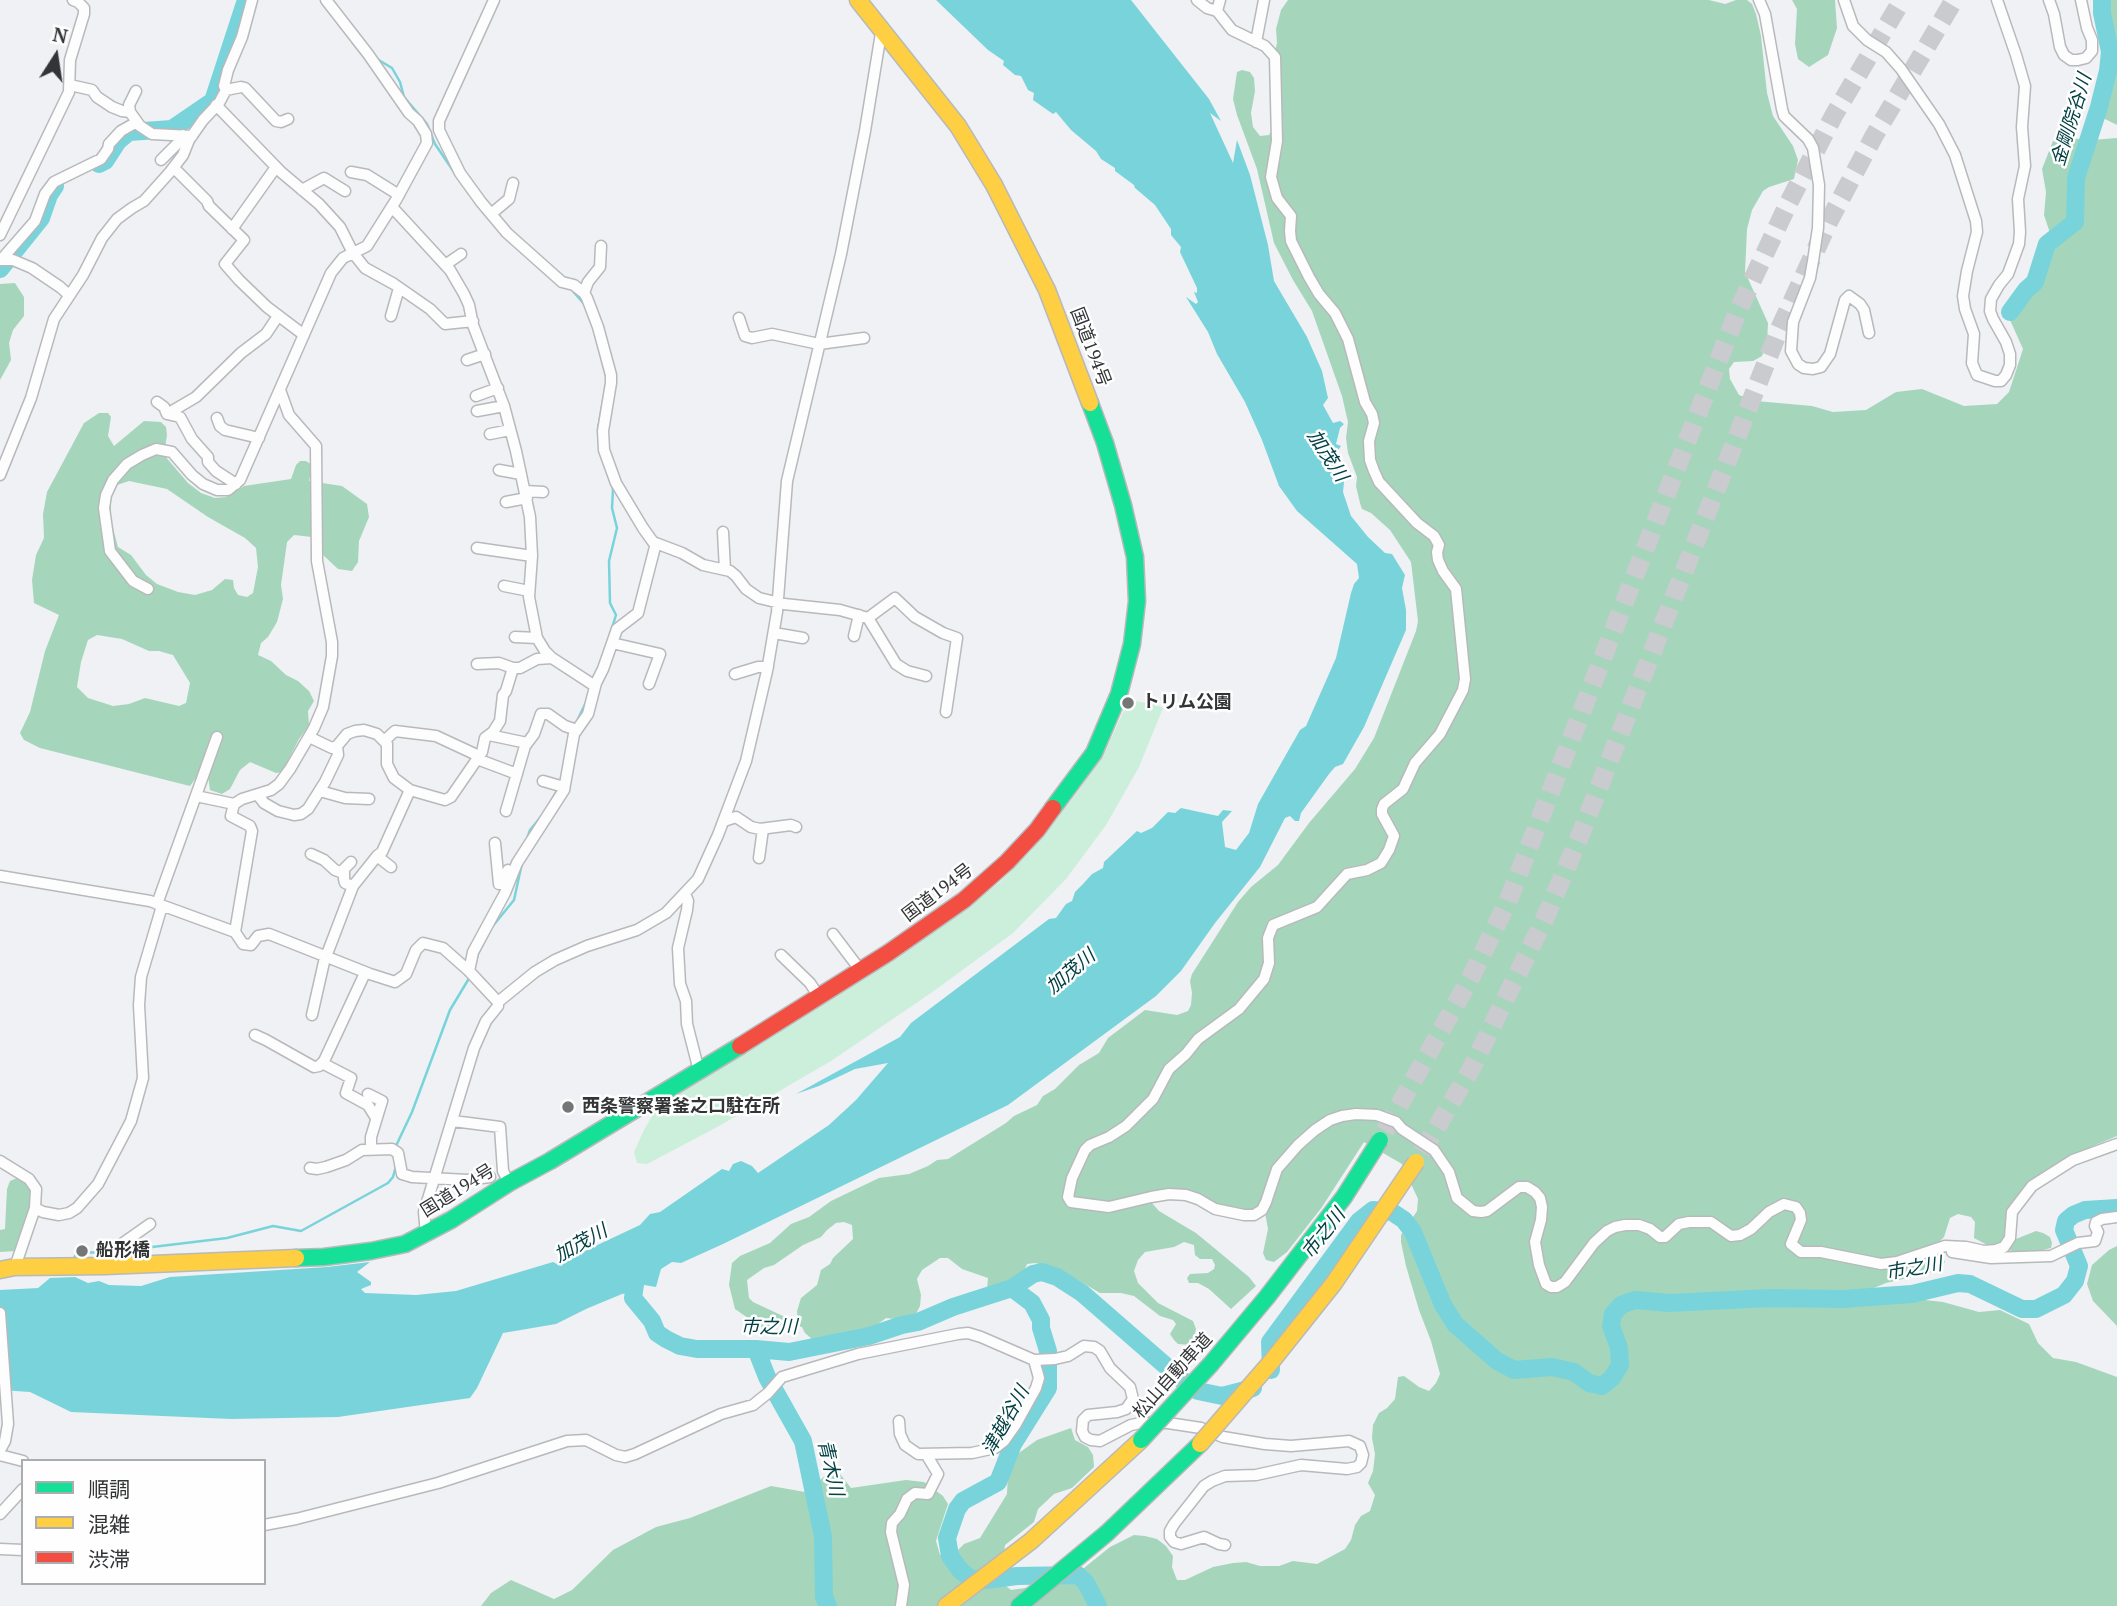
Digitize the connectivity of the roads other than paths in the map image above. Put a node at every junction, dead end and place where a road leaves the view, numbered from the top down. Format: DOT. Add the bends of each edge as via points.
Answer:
graph roads {
  1 [pos="73,0"];
  2 [pos="252,0"];
  3 [pos="326,0"];
  4 [pos="494,0"];
  5 [pos="858,0"];
  6 [pos="1197,0"];
  7 [pos="1220,0"];
  8 [pos="1264,0"];
  9 [pos="1759,0"];
  10 [pos="1844,0"];
  11 [pos="1997,0"];
  12 [pos="2049,0"];
  13 [pos="2081,0"];
  14 [pos="1217,11"];
  15 [pos="882,29"];
  16 [pos="1256,42"];
  17 [pos="69,85"];
  18 [pos="226,90"];
  19 [pos="136,91"];
  20 [pos="216,105"];
  21 [pos="130,112"];
  22 [pos="288,119"];
  23 [pos="137,122"];
  24 [pos="433,132"];
  25 [pos="187,136"];
  26 [pos="161,160"];
  27 [pos="276,167"];
  28 [pos="174,168"];
  29 [pos="351,172"];
  30 [pos="513,183"];
  31 [pos="302,190"];
  32 [pos="345,191"];
  33 [pos="399,195"];
  34 [pos="391,207"];
  35 [pos="491,214"];
  36 [pos="232,229"];
  37 [pos="0,234"];
  38 [pos="601,246"];
  39 [pos="353,253"];
  40 [pos="461,254"];
  41 [pos="1,260"];
  42 [pos="445,265"];
  43 [pos="399,288"];
  44 [pos="584,292"];
  45 [pos="69,295"];
  46 [pos="278,316"];
  47 [pos="391,316"];
  48 [pos="739,318"];
  49 [pos="473,321"];
  50 [pos="1869,332"];
  51 [pos="304,335"];
  52 [pos="864,338"];
  53 [pos="820,344"];
  54 [pos="485,355"];
  55 [pos="467,360"];
  56 [pos="498,388"];
  57 [pos="280,390"];
  58 [pos="475,396"];
  59 [pos="157,402"];
  60 [pos="504,406"];
  61 [pos="477,411"];
  62 [pos="167,414"];
  63 [pos="217,418"];
  64 [pos="510,430"];
  65 [pos="490,434"];
  66 [pos="259,438"];
  67 [pos="499,470"];
  68 [pos="522,474"];
  69 [pos="0,475"];
  70 [pos="236,484"];
  71 [pos="543,492"];
  72 [pos="526,494"];
  73 [pos="506,502"];
  74 [pos="723,532"];
  75 [pos="656,543"];
  76 [pos="477,548"];
  77 [pos="532,556"];
  78 [pos="725,570"];
  79 [pos="504,586"];
  80 [pos="148,589"];
  81 [pos="529,591"];
  82 [pos="777,603"];
  83 [pos="863,616"];
  84 [pos="774,633"];
  85 [pos="854,636"];
  86 [pos="515,637"];
  87 [pos="537,638"];
  88 [pos="803,638"];
  89 [pos="612,643"];
  90 [pos="552,658"];
  91 [pos="477,664"];
  92 [pos="768,667"];
  93 [pos="513,668"];
  94 [pos="735,674"];
  95 [pos="926,676"];
  96 [pos="649,684"];
  97 [pos="595,686"];
  98 [pos="549,701"];
  99 [pos="946,712"];
  100 [pos="548,714"];
  101 [pos="577,730"];
  102 [pos="489,735"];
  103 [pos="217,737"];
  104 [pos="309,737"];
  105 [pos="384,741"];
  106 [pos="527,743"];
  107 [pos="337,747"];
  108 [pos="478,758"];
  109 [pos="517,774"];
  110 [pos="543,781"];
  111 [pos="564,787"];
  112 [pos="410,790"];
  113 [pos="320,791"];
  114 [pos="258,795"];
  115 [pos="196,796"];
  116 [pos="369,799"];
  117 [pos="234,804"];
  118 [pos="506,811"];
  119 [pos="723,821"];
  120 [pos="796,827"];
  121 [pos="763,829"];
  122 [pos="495,843"];
  123 [pos="311,853"];
  124 [pos="377,856"];
  125 [pos="760,858"];
  126 [pos="351,862"];
  127 [pos="517,863"];
  128 [pos="391,867"];
  129 [pos="343,873"];
  130 [pos="0,876"];
  131 [pos="353,886"];
  132 [pos="685,894"];
  133 [pos="159,905"];
  134 [pos="235,932"];
  135 [pos="832,934"];
  136 [pos="781,955"];
  137 [pos="326,957"];
  138 [pos="469,971"];
  139 [pos="861,971"];
  140 [pos="365,973"];
  141 [pos="819,997"];
  142 [pos="498,1002"];
  143 [pos="312,1014"];
  144 [pos="255,1035"];
  145 [pos="322,1063"];
  146 [pos="699,1071"];
  147 [pos="368,1094"];
  148 [pos="376,1118"];
  149 [pos="453,1121"];
  150 [pos="1382,1135"];
  151 [pos="2117,1144"];
  152 [pos="370,1149"];
  153 [pos="1419,1157"];
  154 [pos="0,1161"];
  155 [pos="310,1168"];
  156 [pos="490,1177"];
  157 [pos="436,1178"];
  158 [pos="509,1183"];
  159 [pos="35,1208"];
  160 [pos="2117,1217"];
  161 [pos="149,1224"];
  162 [pos="426,1234"];
  163 [pos="1930,1250"];
  164 [pos="105,1266"];
  165 [pos="8,1268"];
  166 [pos="0,1313"];
  167 [pos="1038,1360"];
  168 [pos="899,1421"];
  169 [pos="0,1452"];
  170 [pos="926,1454"];
  171 [pos="21,1460"];
  172 [pos="21,1491"];
  173 [pos="0,1514"];
  174 [pos="266,1525"];
  175 [pos="1225,1545"];
  176 [pos="0,1549"];
  177 [pos="21,1550"];
  178 [pos="901,1606"];
  179 [pos="946,1606"];
  180 [pos="1019,1606"];
  1 -- 17 [label="street" via="84,8 84,14"];
  2 -- 18 [label="street"];
  3 -- 24 [label="street" via="410,113"];
  4 -- 24 [label="street"];
  5 -- 15 [label="highway, 国道194号"];
  6 -- 14 [label="street"];
  7 -- 14 [label="street"];
  8 -- 16 [label="street"];
  9 -- 50 [label="street" via="1784,116 1813,148 1819,186 1814,261 1793,322 1791,351 1804,368 1821,367 1830,354 1849,296 1864,310"];
  10 -- 11 [label="street" via="1853,26 1901,69 1955,155 1977,232 1963,296 1974,334 1972,363 1978,375 2001,382 2010,354 1990,311 1991,299 2008,274 2019,244 2025,86"];
  12 -- 13 [label="street" via="2060,47 2064,55 2078,60 2092,51"];
  14 -- 16 [label="street" via="1232,30"];
  15 -- 53 [label="street"];
  15 -- 139 [label="highway, 国道194号" via="958,126 1047,290 1124,505 1135,557 1137,601 1132,645 1116,705 1094,753 1066,793 1023,846 964,900"];
  16 -- 163 [label="street" via="1275,57 1277,141 1271,177 1277,198 1291,216 1291,241 1348,339 1374,423 1369,441 1374,471 1439,545 1438,560 1456,589 1465,679 1440,734 1415,764 1403,789 1382,808 1394,836 1381,863 1347,874 1317,907 1273,925 1268,938 1269,963 1258,988 1169,1069 1153,1099 1126,1126 1085,1150 1068,1197 1071,1202 1108,1207 1186,1195 1215,1209 1254,1215 1266,1202 1277,1169 1315,1130 1342,1116 1377,1115 1396,1122 1434,1150 1449,1172 1457,1198 1473,1210 1488,1211 1519,1187 1535,1192 1542,1207 1536,1254 1551,1287 1565,1282 1594,1243 1615,1227 1639,1225 1665,1237 1679,1224 1711,1222 1731,1236 1740,1235 1784,1204 1800,1213 1791,1244 1801,1252 1881,1264"];
  17 -- 21 [label="street" via="92,90 112,107"];
  17 -- 37 [label="street"];
  18 -- 20 [label="street"];
  18 -- 22 [label="street" via="245,88 276,121"];
  19 -- 21 [label="street"];
  20 -- 25 [label="street"];
  20 -- 27 [label="street"];
  21 -- 23 [label="street"];
  23 -- 25 [label="street" via="152,134"];
  23 -- 41 [label="street" via="121,131 101,159 54,182 35,221"];
  24 -- 33 [label="street"];
  24 -- 35 [label="street"];
  25 -- 26 [label="street"];
  25 -- 28 [label="street"];
  27 -- 31 [label="street"];
  27 -- 36 [label="street"];
  28 -- 36 [label="street"];
  28 -- 45 [label="street" via="144,201 107,230"];
  29 -- 33 [label="street" via="367,175"];
  30 -- 35 [label="street" via="509,199"];
  31 -- 32 [label="street" via="324,178"];
  31 -- 39 [label="street" via="340,227"];
  33 -- 34 [label="street"];
  34 -- 39 [label="street" via="367,246"];
  34 -- 42 [label="street"];
  35 -- 44 [label="street" via="562,282"];
  36 -- 46 [label="street" via="244,240 225,264"];
  38 -- 44 [label="street" via="600,267"];
  39 -- 43 [label="street" via="365,268"];
  39 -- 51 [label="street" via="331,273"];
  40 -- 42 [label="street"];
  41 -- 45 [label="street" via="32,268"];
  42 -- 49 [label="street" via="469,305"];
  43 -- 47 [label="street"];
  43 -- 49 [label="street" via="445,324"];
  44 -- 75 [label="street" via="611,375 604,450 627,502"];
  45 -- 69 [label="street" via="54,319 31,398"];
  46 -- 51 [label="street"];
  46 -- 62 [label="street" via="266,334 196,397"];
  48 -- 53 [label="street" via="747,337 772,334"];
  49 -- 54 [label="street"];
  51 -- 57 [label="street"];
  52 -- 53 [label="street"];
  53 -- 82 [label="street" via="786,481"];
  54 -- 55 [label="street"];
  54 -- 56 [label="street"];
  56 -- 58 [label="street"];
  56 -- 60 [label="street"];
  57 -- 66 [label="street"];
  57 -- 104 [label="street" via="289,415 312,440 317,454 317,561 332,656 323,707"];
  59 -- 62 [label="street"];
  60 -- 61 [label="street"];
  60 -- 64 [label="street"];
  62 -- 70 [label="street" via="180,417 208,462"];
  63 -- 66 [label="street" via="225,430"];
  64 -- 65 [label="street"];
  64 -- 68 [label="street"];
  66 -- 70 [label="street"];
  67 -- 68 [label="street"];
  68 -- 72 [label="street"];
  70 -- 80 [label="street" via="228,490 210,488 172,452 156,449 127,464 113,480 104,508 110,551 132,581"];
  71 -- 72 [label="street"];
  72 -- 73 [label="street"];
  72 -- 77 [label="street"];
  74 -- 78 [label="street"];
  75 -- 78 [label="street"];
  75 -- 89 [label="street" via="639,613 617,629"];
  76 -- 77 [label="street"];
  77 -- 81 [label="street"];
  78 -- 82 [label="street" via="751,594"];
  79 -- 81 [label="street"];
  81 -- 87 [label="street"];
  82 -- 83 [label="street"];
  82 -- 84 [label="street"];
  83 -- 85 [label="street"];
  83 -- 95 [label="street" via="896,664"];
  83 -- 99 [label="street" via="895,598 915,617 957,638"];
  84 -- 88 [label="street"];
  84 -- 92 [label="street"];
  86 -- 87 [label="street"];
  87 -- 90 [label="street"];
  89 -- 96 [label="street" via="660,654"];
  89 -- 97 [label="street"];
  90 -- 93 [label="street"];
  90 -- 97 [label="street"];
  91 -- 93 [label="street" via="494,659"];
  92 -- 94 [label="street"];
  92 -- 119 [label="street" via="748,752"];
  93 -- 102 [label="street" via="500,720"];
  97 -- 101 [label="street" via="588,714"];
  98 -- 100 [label="street"];
  100 -- 101 [label="street"];
  100 -- 106 [label="street" via="541,714"];
  101 -- 111 [label="street"];
  102 -- 106 [label="street"];
  102 -- 108 [label="street"];
  103 -- 115 [label="street"];
  104 -- 107 [label="street"];
  104 -- 114 [label="street" via="279,784"];
  105 -- 107 [label="street" via="371,731 355,731"];
  105 -- 108 [label="street" via="395,731 436,736"];
  105 -- 112 [label="street" via="389,771"];
  106 -- 109 [label="street"];
  107 -- 113 [label="street" via="338,755"];
  108 -- 109 [label="street"];
  108 -- 112 [label="street" via="445,800"];
  109 -- 118 [label="street"];
  110 -- 111 [label="street"];
  111 -- 127 [label="street"];
  112 -- 124 [label="street"];
  113 -- 114 [label="street" via="308,809 294,816 264,803"];
  113 -- 116 [label="street"];
  114 -- 117 [label="street"];
  115 -- 117 [label="street"];
  115 -- 133 [label="street"];
  117 -- 134 [label="street" via="231,816 253,831"];
  119 -- 121 [label="street" via="736,817"];
  119 -- 132 [label="street" via="705,866"];
  120 -- 121 [label="street"];
  121 -- 125 [label="street"];
  122 -- 127 [label="street" via="499,884"];
  123 -- 129 [label="street"];
  124 -- 128 [label="street"];
  124 -- 131 [label="street"];
  126 -- 129 [label="street"];
  127 -- 138 [label="street" via="473,952"];
  129 -- 131 [label="street" via="345,883"];
  130 -- 133 [label="street"];
  131 -- 137 [label="street"];
  132 -- 142 [label="street" via="646,926 555,960"];
  132 -- 146 [label="street" via="687,910 678,948 680,984"];
  133 -- 134 [label="street"];
  133 -- 159 [label="street" via="141,977 143,1077 131,1121 98,1184 77,1208 59,1215"];
  134 -- 137 [label="street" via="247,946 258,936 269,934"];
  135 -- 139 [label="street"];
  136 -- 141 [label="street"];
  137 -- 140 [label="street"];
  137 -- 143 [label="street"];
  138 -- 140 [label="street" via="452,954 427,942 418,945 406,974 398,981"];
  138 -- 142 [label="street"];
  139 -- 141 [label="highway, 国道194号"];
  140 -- 145 [label="street"];
  141 -- 146 [label="highway, 国道194号"];
  142 -- 149 [label="street" via="474,1048"];
  144 -- 145 [label="street" via="314,1067"];
  145 -- 148 [label="street" via="351,1078 346,1093 368,1105"];
  146 -- 158 [label="highway, 国道194号"];
  147 -- 148 [label="street" via="382,1101"];
  148 -- 152 [label="street"];
  149 -- 157 [label="street"];
  149 -- 158 [label="street" via="500,1127 503,1171"];
  150 -- 179 [label="highway, 松山自動車道, bridge" via="1343,1197 1267,1297 1141,1440 1031,1541"];
  151 -- 163 [label="street" via="2073,1160 2032,1186 2012,1212 2010,1238 2004,1247 1984,1251 1953,1245"];
  152 -- 155 [label="street" via="326,1167"];
  152 -- 157 [label="street" via="398,1153 401,1174"];
  153 -- 180 [label="highway, bridge" via="1334,1283 1200,1444 1107,1533"];
  154 -- 159 [label="street" via="33,1184"];
  156 -- 157 [label="street"];
  157 -- 162 [label="street" via="424,1212"];
  158 -- 162 [label="highway, 国道194号"];
  159 -- 165 [label="street"];
  160 -- 163 [label="street" via="2096,1222 2095,1241 2078,1243 2051,1256 1991,1258"];
  161 -- 164 [label="street" via="113,1250"];
  162 -- 164 [label="highway, 国道194号" via="405,1244 324,1257"];
  164 -- 165 [label="highway, 国道194号"];
  166 -- 169 [label="street" via="8,1417"];
  167 -- 170 [label="street" via="1036,1388 1004,1441 972,1453"];
  167 -- 174 [label="street" via="968,1334 858,1354 782,1377 753,1405 721,1414 625,1457 586,1440 567,1441 438,1483"];
  167 -- 175 [label="street" via="1094,1347 1129,1387 1133,1399 1126,1409 1088,1415 1083,1420 1082,1431 1091,1440 1100,1441 1131,1425 1168,1423 1265,1444 1349,1441 1360,1446 1363,1455 1357,1467 1301,1465 1225,1476 1205,1486 1174,1524 1171,1537 1181,1544 1204,1537"];
  168 -- 170 [label="street" via="905,1445"];
  169 -- 171 [label="street"];
  170 -- 178 [label="street" via="938,1474 928,1494 915,1493 892,1524 904,1585"];
  172 -- 173 [label="street"];
  176 -- 177 [label="street"];
}
